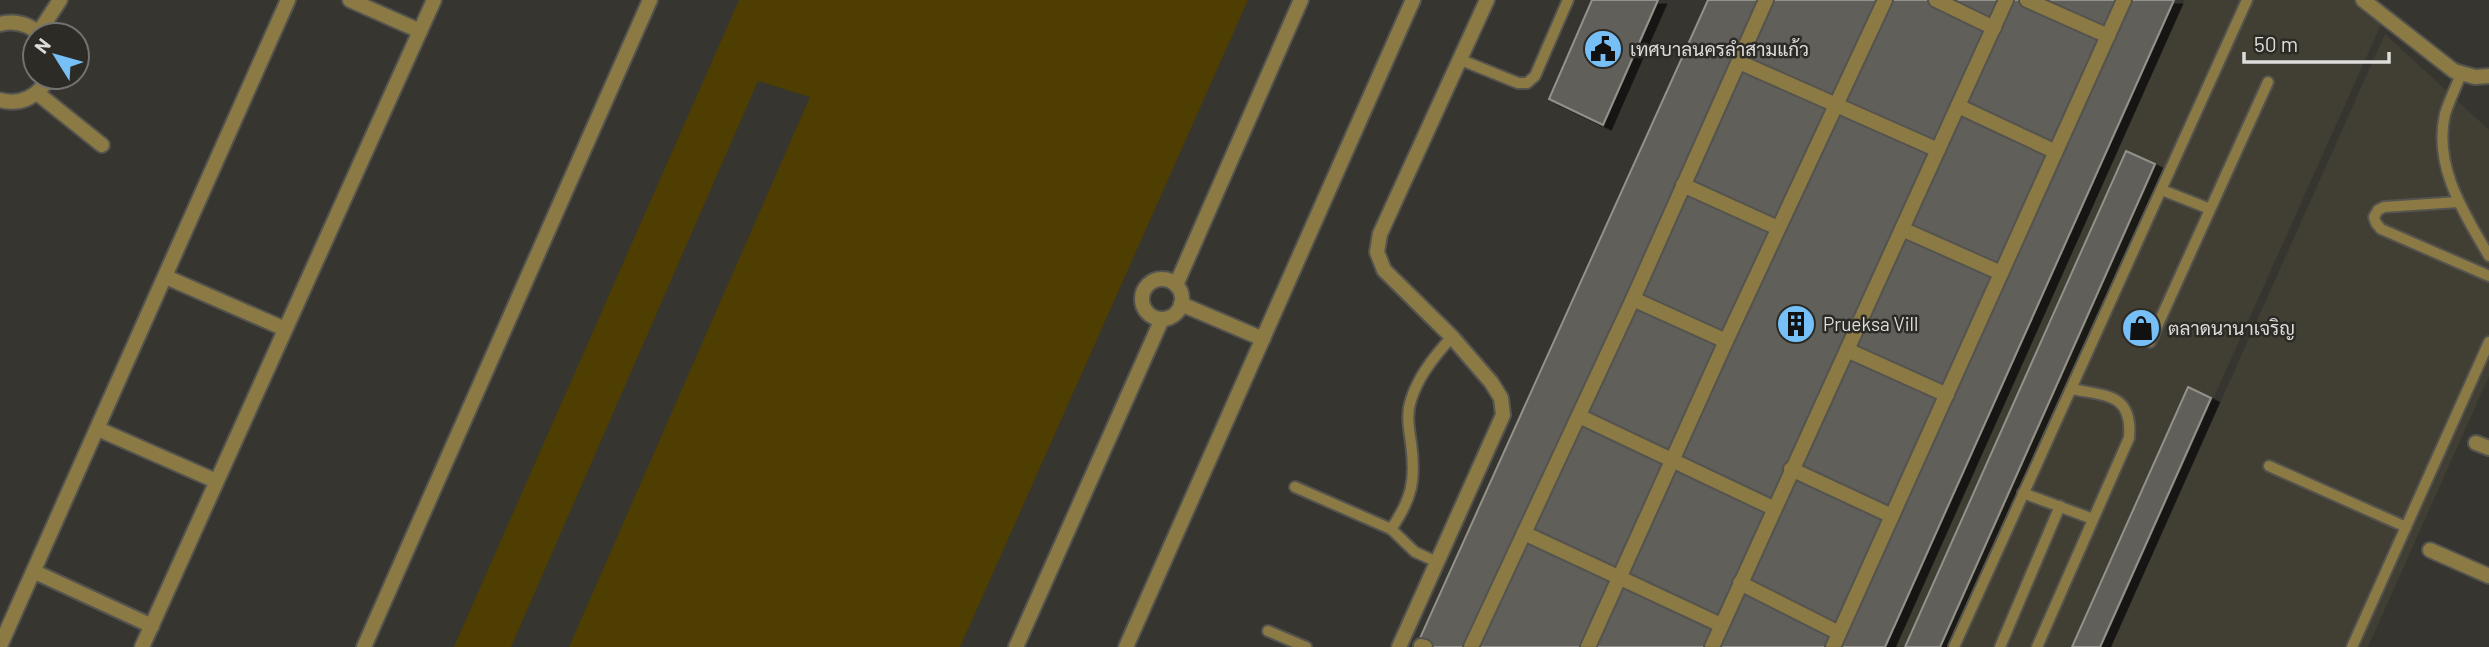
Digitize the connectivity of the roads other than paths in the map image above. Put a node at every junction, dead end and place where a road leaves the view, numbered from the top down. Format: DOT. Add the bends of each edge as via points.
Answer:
graph roads {
  1 [pos="60,0"];
  2 [pos="288,0"];
  3 [pos="350,0"];
  4 [pos="434,0"];
  5 [pos="650,0"];
  6 [pos="1301,0"];
  7 [pos="1413,0"];
  8 [pos="1487,0"];
  9 [pos="1568,0"];
  10 [pos="1766,0"];
  11 [pos="1885,0"];
  12 [pos="1936,0"];
  13 [pos="2006,0"];
  14 [pos="2027,0"];
  15 [pos="2124,0"];
  16 [pos="2247,0"];
  17 [pos="2367,1"];
  18 [pos="48,21"];
  19 [pos="21,23"];
  20 [pos="0,24"];
  21 [pos="1994,28"];
  22 [pos="420,31"];
  23 [pos="2108,36"];
  24 [pos="1461,60"];
  25 [pos="1739,62"];
  26 [pos="2461,74"];
  27 [pos="2489,76"];
  28 [pos="2268,82"];
  29 [pos="37,93"];
  30 [pos="0,100"];
  31 [pos="1835,106"];
  32 [pos="1958,106"];
  33 [pos="102,145"];
  34 [pos="1938,150"];
  35 [pos="2054,151"];
  36 [pos="1682,185"];
  37 [pos="2162,190"];
  38 [pos="2458,202"];
  39 [pos="2210,209"];
  40 [pos="1778,228"];
  41 [pos="1902,229"];
  42 [pos="2489,256"];
  43 [pos="2001,273"];
  44 [pos="2489,276"];
  45 [pos="166,277"];
  46 [pos="1176,285"];
  47 [pos="1633,299"];
  48 [pos="1181,304"];
  49 [pos="1162,319"];
  50 [pos="285,329"];
  51 [pos="1452,337"];
  52 [pos="1264,340"];
  53 [pos="1726,341"];
  54 [pos="2150,342"];
  55 [pos="2489,342"];
  56 [pos="1847,350"];
  57 [pos="2071,389"];
  58 [pos="1947,395"];
  59 [pos="1579,416"];
  60 [pos="98,429"];
  61 [pos="1674,460"];
  62 [pos="2269,466"];
  63 [pos="1791,468"];
  64 [pos="216,481"];
  65 [pos="1295,487"];
  66 [pos="2023,493"];
  67 [pos="2060,506"];
  68 [pos="1773,508"];
  69 [pos="1892,516"];
  70 [pos="2093,519"];
  71 [pos="2406,527"];
  72 [pos="1391,529"];
  73 [pos="1524,533"];
  74 [pos="2430,550"];
  75 [pos="1437,562"];
  76 [pos="35,572"];
  77 [pos="2489,576"];
  78 [pos="1621,578"];
  79 [pos="1740,583"];
  80 [pos="1721,625"];
  81 [pos="152,626"];
  82 [pos="1268,631"];
  83 [pos="1836,640"];
  84 [pos="0,646"];
  85 [pos="142,647"];
  86 [pos="364,647"];
  87 [pos="1016,647"];
  88 [pos="1126,647"];
  89 [pos="1306,647"];
  90 [pos="1399,647"];
  91 [pos="1471,647"];
  92 [pos="1588,647"];
  93 [pos="1712,647"];
  94 [pos="1954,647"];
  95 [pos="2000,647"];
  96 [pos="2037,647"];
  97 [pos="2352,647"];
  1 -- 18 [label="street"];
  2 -- 45 [label="street"];
  3 -- 22 [label="street"];
  4 -- 22 [label="street"];
  5 -- 86 [label="street"];
  6 -- 46 [label="street"];
  7 -- 52 [label="street"];
  8 -- 24 [label="street"];
  9 -- 24 [label="lane" via="1535,76 1527,83"];
  10 -- 25 [label="street"];
  11 -- 31 [label="street"];
  12 -- 21 [label="street"];
  13 -- 21 [label="street"];
  14 -- 23 [label="street"];
  15 -- 23 [label="street"];
  16 -- 37 [label="lane"];
  17 -- 26 [label="street"];
  19 -- 20 [label="street"];
  21 -- 32 [label="street"];
  22 -- 50 [label="street"];
  23 -- 35 [label="street"];
  24 -- 51 [label="street" via="1380,234 1377,252 1384,270"];
  25 -- 31 [label="street"];
  25 -- 36 [label="street"];
  26 -- 27 [label="street"];
  26 -- 38 [label="lane" via="2442,138 2446,169"];
  28 -- 39 [label="lane"];
  29 -- 30 [label="street" via="23,101"];
  29 -- 33 [label="street"];
  31 -- 34 [label="street"];
  31 -- 40 [label="street"];
  32 -- 34 [label="street"];
  32 -- 35 [label="street"];
  34 -- 41 [label="street"];
  35 -- 43 [label="street"];
  36 -- 40 [label="street"];
  36 -- 47 [label="street"];
  37 -- 39 [label="lane"];
  37 -- 57 [label="lane"];
  38 -- 42 [label="lane"];
  38 -- 44 [label="lane" via="2384,207 2374,217 2381,229"];
  39 -- 54 [label="lane"];
  40 -- 53 [label="street"];
  41 -- 43 [label="street"];
  41 -- 56 [label="street"];
  43 -- 58 [label="street"];
  45 -- 50 [label="street"];
  45 -- 60 [label="street"];
  46 -- 48 [label="street"];
  46 -- 49 [label="street" via="1160,279 1143,292 1146,311"];
  47 -- 53 [label="street"];
  47 -- 59 [label="street"];
  48 -- 49 [label="street" via="1172,316"];
  48 -- 52 [label="street"];
  49 -- 87 [label="street"];
  50 -- 64 [label="street"];
  51 -- 72 [label="lane" via="1435,354 1410,401 1414,475 1404,510"];
  51 -- 75 [label="street" via="1491,382 1501,398 1503,415"];
  52 -- 88 [label="street"];
  53 -- 61 [label="street"];
  55 -- 71 [label="lane"];
  56 -- 58 [label="street"];
  56 -- 63 [label="street"];
  57 -- 66 [label="lane"];
  57 -- 70 [label="lane" via="2118,401 2131,420 2129,438"];
  58 -- 69 [label="street"];
  59 -- 61 [label="street"];
  59 -- 73 [label="street"];
  60 -- 64 [label="street"];
  60 -- 76 [label="street"];
  61 -- 68 [label="street"];
  61 -- 78 [label="street"];
  62 -- 71 [label="lane"];
  63 -- 68 [label="street"];
  63 -- 69 [label="street"];
  64 -- 81 [label="street"];
  65 -- 72 [label="lane"];
  66 -- 67 [label="lane"];
  66 -- 94 [label="lane"];
  67 -- 70 [label="lane"];
  67 -- 95 [label="lane"];
  68 -- 79 [label="street"];
  69 -- 83 [label="street"];
  70 -- 96 [label="lane"];
  71 -- 97 [label="lane"];
  72 -- 75 [label="lane" via="1415,552"];
  73 -- 78 [label="street"];
  73 -- 91 [label="street"];
  74 -- 77 [label="street"];
  75 -- 90 [label="street"];
  76 -- 81 [label="street"];
  76 -- 84 [label="street"];
  78 -- 80 [label="street"];
  78 -- 92 [label="street"];
  79 -- 80 [label="street"];
  79 -- 83 [label="street"];
  80 -- 93 [label="street"];
  81 -- 85 [label="street"];
  82 -- 89 [label="lane"];
}
